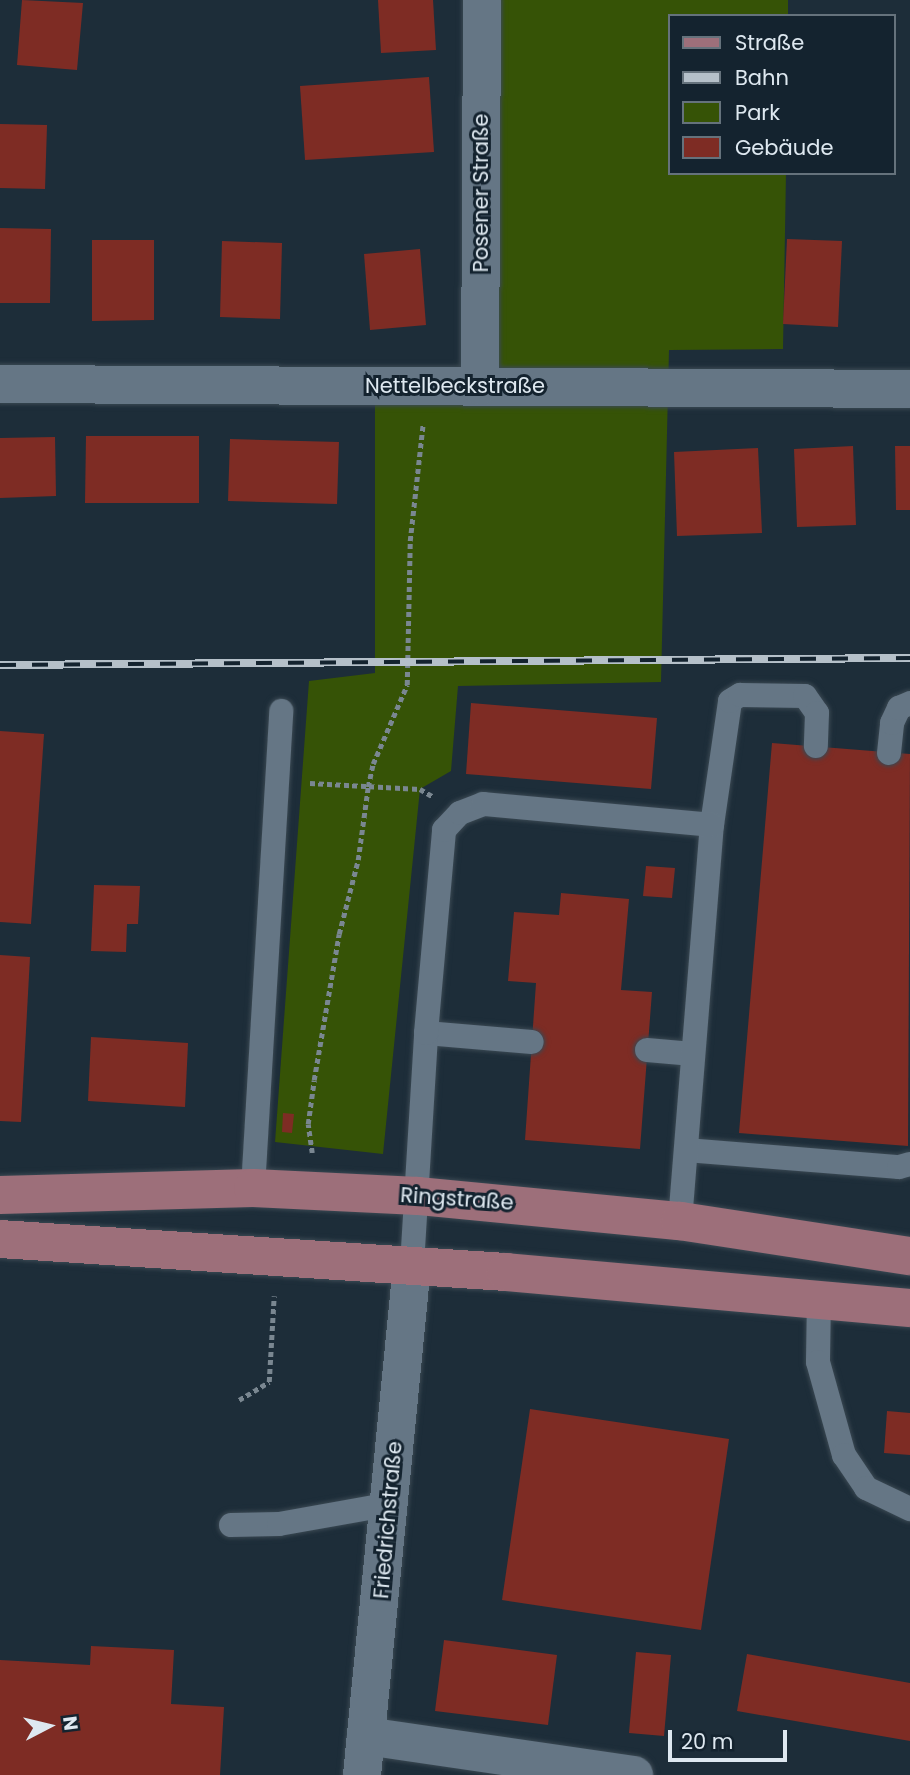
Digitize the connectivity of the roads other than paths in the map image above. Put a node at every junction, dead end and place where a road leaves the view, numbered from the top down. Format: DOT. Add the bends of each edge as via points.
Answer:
graph roads {
  1 [pos="482,0"];
  2 [pos="0,384"];
  3 [pos="480,386"];
  4 [pos="910,388"];
  5 [pos="910,703"];
  6 [pos="281,711"];
  7 [pos="816,746"];
  8 [pos="889,752"];
  9 [pos="712,825"];
  10 [pos="426,1033"];
  11 [pos="532,1042"];
  12 [pos="648,1050"];
  13 [pos="693,1054"];
  14 [pos="686,1150"];
  15 [pos="910,1164"];
  16 [pos="253,1188"];
  17 [pos="0,1195"];
  18 [pos="418,1196"];
  19 [pos="680,1221"];
  20 [pos="0,1240"];
  21 [pos="910,1256"];
  22 [pos="412,1265"];
  23 [pos="819,1297"];
  24 [pos="910,1308"];
  25 [pos="386,1505"];
  26 [pos="910,1508"];
  27 [pos="231,1525"];
  28 [pos="366,1736"];
  29 [pos="362,1775"];
  30 [pos="634,1775"];
  1 -- 3 [label="street, Posener Straße"];
  2 -- 3 [label="street, Nettelbeckstraße"];
  3 -- 4 [label="street, Nettelbeckstraße"];
  5 -- 8 [label="lane" via="899,708 892,723"];
  6 -- 16 [label="lane"];
  7 -- 9 [label="lane" via="817,713 805,696 740,695 730,701"];
  9 -- 10 [label="lane" via="483,804 460,813 444,830"];
  9 -- 13 [label="lane"];
  10 -- 11 [label="lane"];
  10 -- 18 [label="lane"];
  12 -- 13 [label="lane"];
  13 -- 14 [label="lane"];
  14 -- 15 [label="lane" via="899,1167"];
  14 -- 19 [label="lane"];
  16 -- 17 [label="main road, Ringstraße"];
  16 -- 18 [label="main road, Ringstraße"];
  18 -- 19 [label="main road, Ringstraße"];
  18 -- 22 [label="lane"];
  19 -- 21 [label="main road, Ringstraße"];
  20 -- 22 [label="main road"];
  22 -- 23 [label="main road"];
  22 -- 25 [label="street, Friedrichstraße"];
  23 -- 24 [label="main road"];
  23 -- 26 [label="lane" via="818,1362 844,1455 866,1488"];
  25 -- 27 [label="lane" via="279,1524"];
  25 -- 28 [label="street, Friedrichstraße" via="382,1601"];
  28 -- 29 [label="street, Friedrichstraße"];
  28 -- 30 [label="street"];
}
